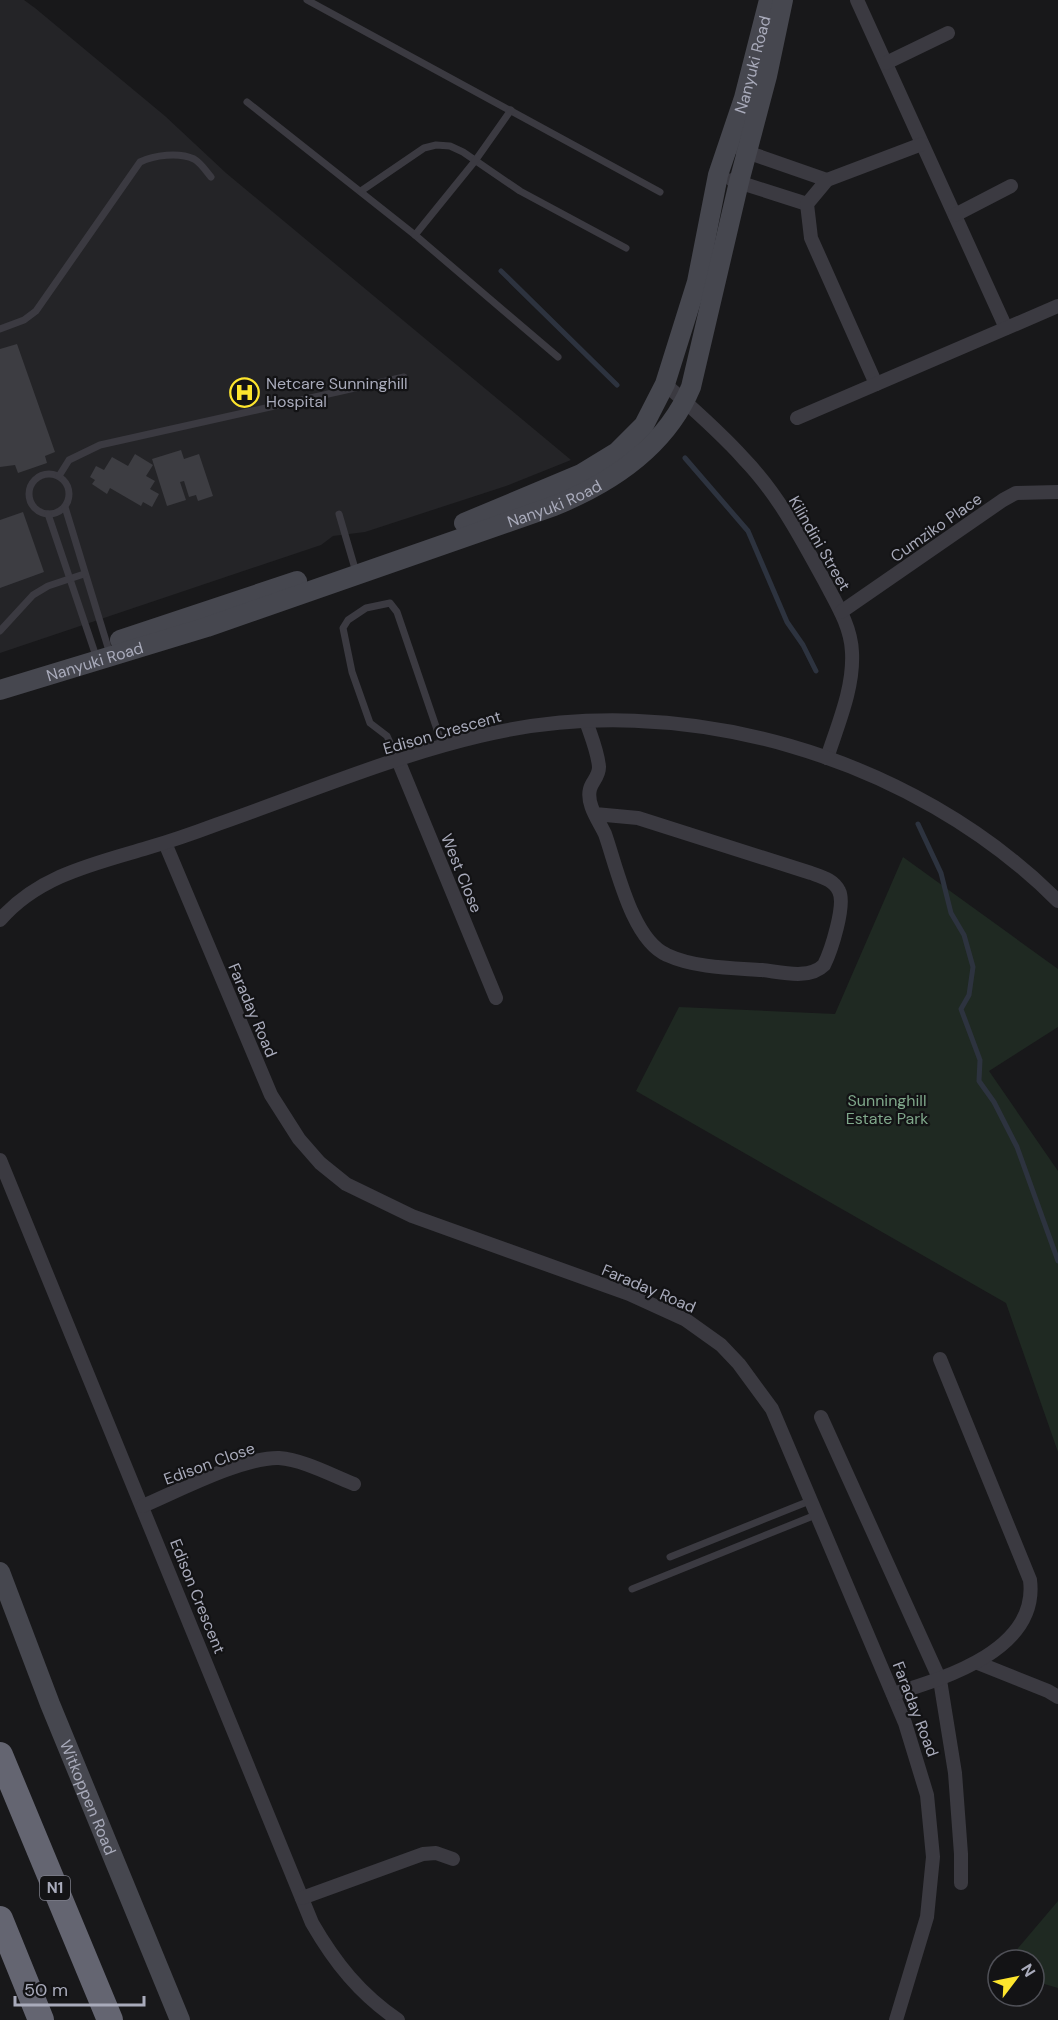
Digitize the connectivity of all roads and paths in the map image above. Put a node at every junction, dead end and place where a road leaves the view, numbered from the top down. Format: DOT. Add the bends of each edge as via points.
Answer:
graph roads {
  1 [pos="307,0"];
  2 [pos="769,0"];
  3 [pos="783,0"];
  4 [pos="857,0"];
  5 [pos="948,33"];
  6 [pos="886,63"];
  7 [pos="247,102"];
  8 [pos="511,110"];
  9 [pos="922,144"];
  10 [pos="727,145"];
  11 [pos="748,153"];
  12 [pos="475,161"];
  13 [pos="718,175"];
  14 [pos="211,177"];
  15 [pos="827,180"];
  16 [pos="739,182"];
  17 [pos="1011,186"];
  18 [pos="361,191"];
  19 [pos="660,192"];
  20 [pos="807,204"];
  21 [pos="955,215"];
  22 [pos="415,235"];
  23 [pos="627,248"];
  24 [pos="1058,306"];
  25 [pos="1006,328"];
  26 [pos="0,329"];
  27 [pos="558,357"];
  28 [pos="404,377"];
  29 [pos="665,384"];
  30 [pos="876,384"];
  31 [pos="685,402"];
  32 [pos="797,418"];
  33 [pos="58,476"];
  34 [pos="1058,492"];
  35 [pos="65,507"];
  36 [pos="48,514"];
  37 [pos="339,514"];
  38 [pos="354,567"];
  39 [pos="84,574"];
  40 [pos="71,578"];
  41 [pos="841,612"];
  42 [pos="0,631"];
  43 [pos="102,653"];
  44 [pos="0,676"];
  45 [pos="0,690"];
  46 [pos="586,721"];
  47 [pos="443,747"];
  48 [pos="827,758"];
  49 [pos="398,760"];
  50 [pos="595,814"];
  51 [pos="165,843"];
  52 [pos="1058,901"];
  53 [pos="0,920"];
  54 [pos="496,998"];
  55 [pos="0,1160"];
  56 [pos="940,1359"];
  57 [pos="821,1417"];
  58 [pos="354,1484"];
  59 [pos="812,1500"];
  60 [pos="143,1506"];
  61 [pos="818,1514"];
  62 [pos="670,1557"];
  63 [pos="0,1572"];
  64 [pos="632,1589"];
  65 [pos="978,1663"];
  66 [pos="939,1680"];
  67 [pos="893,1694"];
  68 [pos="1058,1697"];
  69 [pos="0,1755"];
  70 [pos="453,1859"];
  71 [pos="961,1883"];
  72 [pos="302,1898"];
  73 [pos="0,1918"];
  74 [pos="40,2020"];
  75 [pos="110,2020"];
  76 [pos="180,2020"];
  77 [pos="398,2020"];
  78 [pos="896,2020"];
  1 -- 8 [label="lane"];
  2 -- 10 [label="main road, Nanyuki Road" via="744,98"];
  3 -- 11 [label="main road, Nanyuki Road"];
  4 -- 6 [label="street"];
  5 -- 6 [label="street"];
  6 -- 9 [label="street"];
  7 -- 18 [label="lane"];
  8 -- 12 [label="lane"];
  8 -- 19 [label="lane"];
  9 -- 15 [label="street"];
  9 -- 21 [label="street"];
  10 -- 11 [label="street"];
  10 -- 13 [label="main road, Nanyuki Road"];
  11 -- 15 [label="street"];
  11 -- 16 [label="main road, Nanyuki Road"];
  12 -- 18 [label="lane" via="450,146 424,148"];
  12 -- 22 [label="lane"];
  12 -- 23 [label="lane" via="519,191"];
  13 -- 16 [label="street"];
  13 -- 29 [label="main road, Nanyuki Road" via="697,282"];
  14 -- 26 [label="lane" via="199,163 184,157 162,156 140,162 36,311"];
  15 -- 20 [label="street"];
  16 -- 20 [label="street"];
  16 -- 31 [label="main road, Nanyuki Road" via="702,350"];
  17 -- 21 [label="street"];
  18 -- 22 [label="lane"];
  20 -- 30 [label="street" via="813,244"];
  21 -- 25 [label="street"];
  22 -- 27 [label="lane"];
  24 -- 25 [label="street"];
  25 -- 30 [label="street"];
  28 -- 33 [label="lane" via="100,445 69,460"];
  29 -- 31 [label="street, Kilindini Street"];
  29 -- 38 [label="main road, Nanyuki Road" via="644,425 604,461 518,502"];
  30 -- 32 [label="street"];
  31 -- 38 [label="main road, Nanyuki Road" via="635,462 590,490 554,506"];
  31 -- 41 [label="street, Kilindini Street" via="745,459 768,488"];
  33 -- 35 [label="lane" via="69,490"];
  33 -- 36 [label="lane" via="39,477 30,489 32,504"];
  34 -- 41 [label="street, Cumziko Place" via="1028,492 1009,497"];
  35 -- 36 [label="lane"];
  35 -- 39 [label="lane"];
  36 -- 40 [label="lane"];
  37 -- 38 [label="lane"];
  38 -- 43 [label="main road, Nanyuki Road"];
  39 -- 40 [label="lane"];
  39 -- 43 [label="lane"];
  40 -- 42 [label="lane" via="33,595"];
  40 -- 43 [label="lane"];
  41 -- 48 [label="street, Kilindini Street" via="852,649 852,667"];
  43 -- 44 [label="main road, Nanyuki Road"];
  43 -- 45 [label="main road, Nanyuki Road"];
  46 -- 47 [label="street, Edison Crescent" via="480,735"];
  46 -- 48 [label="street, Edison Crescent" via="690,725 741,734"];
  46 -- 50 [label="street" via="598,756 599,770 589,791"];
  47 -- 49 [label="street, Edison Crescent"];
  47 -- 49 [label="lane" via="397,612 390,603 366,608 343,628 345,642 370,723 387,736"];
  48 -- 52 [label="street, Edison Crescent" via="879,776 936,806 1012,860"];
  49 -- 51 [label="street, Edison Crescent"];
  49 -- 54 [label="street, West Close"];
  50 -- 50 [label="street" via="635,920 654,947 665,955 734,968 809,974 824,965 841,907 840,891 834,884 812,873 638,818"];
  51 -- 53 [label="street, Edison Crescent" via="51,880 26,895"];
  51 -- 59 [label="street, Faraday Road" via="271,1095 284,1119 320,1163 375,1200 629,1294 706,1333 739,1364 772,1409"];
  55 -- 60 [label="street, Edison Crescent"];
  56 -- 65 [label="street" via="1030,1580 1032,1596 1022,1621"];
  57 -- 66 [label="street"];
  58 -- 60 [label="street, Edison Close" via="279,1458 220,1474"];
  59 -- 61 [label="street, Faraday Road"];
  59 -- 62 [label="lane"];
  60 -- 72 [label="street, Edison Crescent"];
  61 -- 64 [label="lane"];
  61 -- 67 [label="street, Faraday Road"];
  63 -- 76 [label="main road, Witkoppen Road"];
  65 -- 66 [label="street"];
  65 -- 68 [label="street"];
  66 -- 67 [label="street"];
  66 -- 71 [label="street" via="955,1773"];
  67 -- 78 [label="street, Faraday Road" via="922,1771 933,1857 927,1917"];
  69 -- 75 [label="highway, N1"];
  70 -- 72 [label="street" via="436,1853 423,1854"];
  72 -- 77 [label="street, Edison Crescent" via="326,1947 346,1975 363,1994"];
  73 -- 74 [label="highway"];
}
